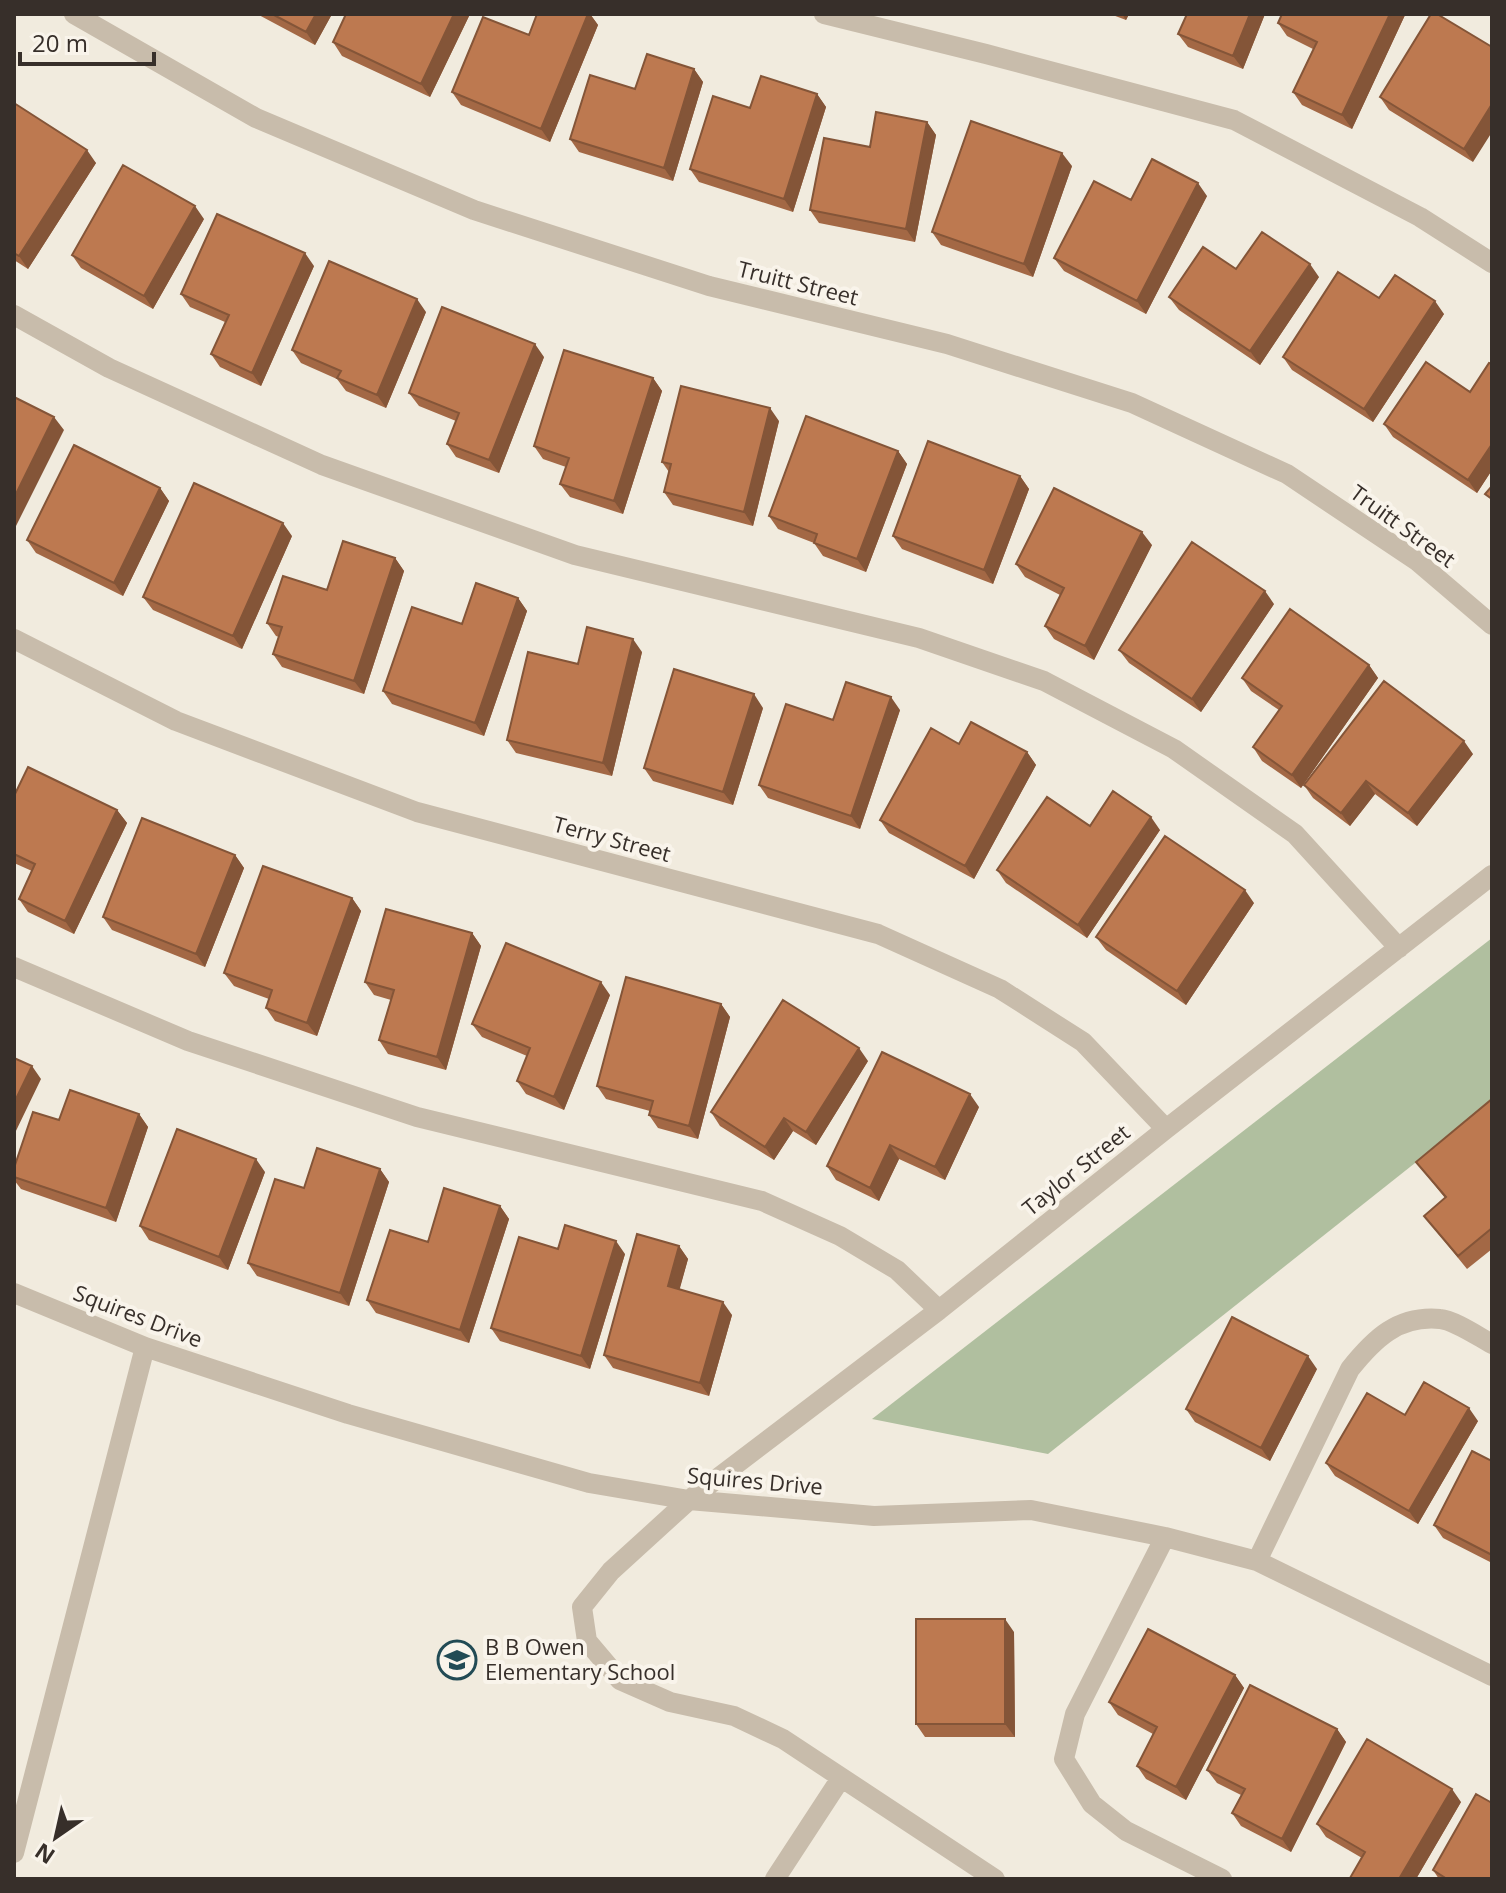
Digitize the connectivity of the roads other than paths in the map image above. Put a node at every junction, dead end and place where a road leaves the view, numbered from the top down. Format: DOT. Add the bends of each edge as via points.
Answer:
graph roads {
  1 [pos="74,14"];
  2 [pos="824,14"];
  3 [pos="1492,263"];
  4 [pos="14,315"];
  5 [pos="1492,625"];
  6 [pos="14,639"];
  7 [pos="1492,875"];
  8 [pos="1399,948"];
  9 [pos="14,967"];
  10 [pos="1166,1129"];
  11 [pos="14,1293"];
  12 [pos="939,1310"];
  13 [pos="1492,1344"];
  14 [pos="145,1347"];
  15 [pos="689,1500"];
  16 [pos="1165,1537"];
  17 [pos="1257,1561"];
  18 [pos="1492,1676"];
  19 [pos="841,1778"];
  20 [pos="14,1853"];
  21 [pos="775,1879"];
  22 [pos="995,1879"];
  23 [pos="1222,1879"];
  1 -- 5 [label="street, Truitt Street" via="256,118 474,210 709,286 947,344 1132,403 1287,474 1417,561"];
  2 -- 3 [label="street" via="1234,120 1420,217"];
  4 -- 8 [label="street" via="109,368 322,465 575,555 919,638 1044,681 1174,749 1295,834"];
  6 -- 10 [label="street, Terry Street" via="176,721 417,812 878,934 1000,989 1083,1042"];
  7 -- 8 [label="street, Taylor Street"];
  8 -- 10 [label="street, Taylor Street"];
  9 -- 12 [label="street" via="188,1041 417,1117 762,1201 840,1236 897,1270"];
  10 -- 12 [label="street, Taylor Street"];
  11 -- 14 [label="street, Squires Drive"];
  12 -- 15 [label="street, Taylor Street"];
  13 -- 17 [label="street" via="1442,1319 1399,1323 1371,1341 1350,1369"];
  14 -- 15 [label="street, Squires Drive" via="348,1414 589,1483"];
  14 -- 20 [label="street"];
  15 -- 16 [label="street, Squires Drive" via="874,1516 1031,1510"];
  15 -- 19 [label="street, Taylor Street" via="611,1571 582,1607 587,1641 620,1680 670,1702 734,1716 783,1739"];
  16 -- 17 [label="street, Squires Drive"];
  16 -- 23 [label="street" via="1075,1714 1064,1759 1092,1804 1126,1831"];
  17 -- 18 [label="street, Squires Drive"];
  19 -- 21 [label="street"];
  19 -- 22 [label="street"];
}
